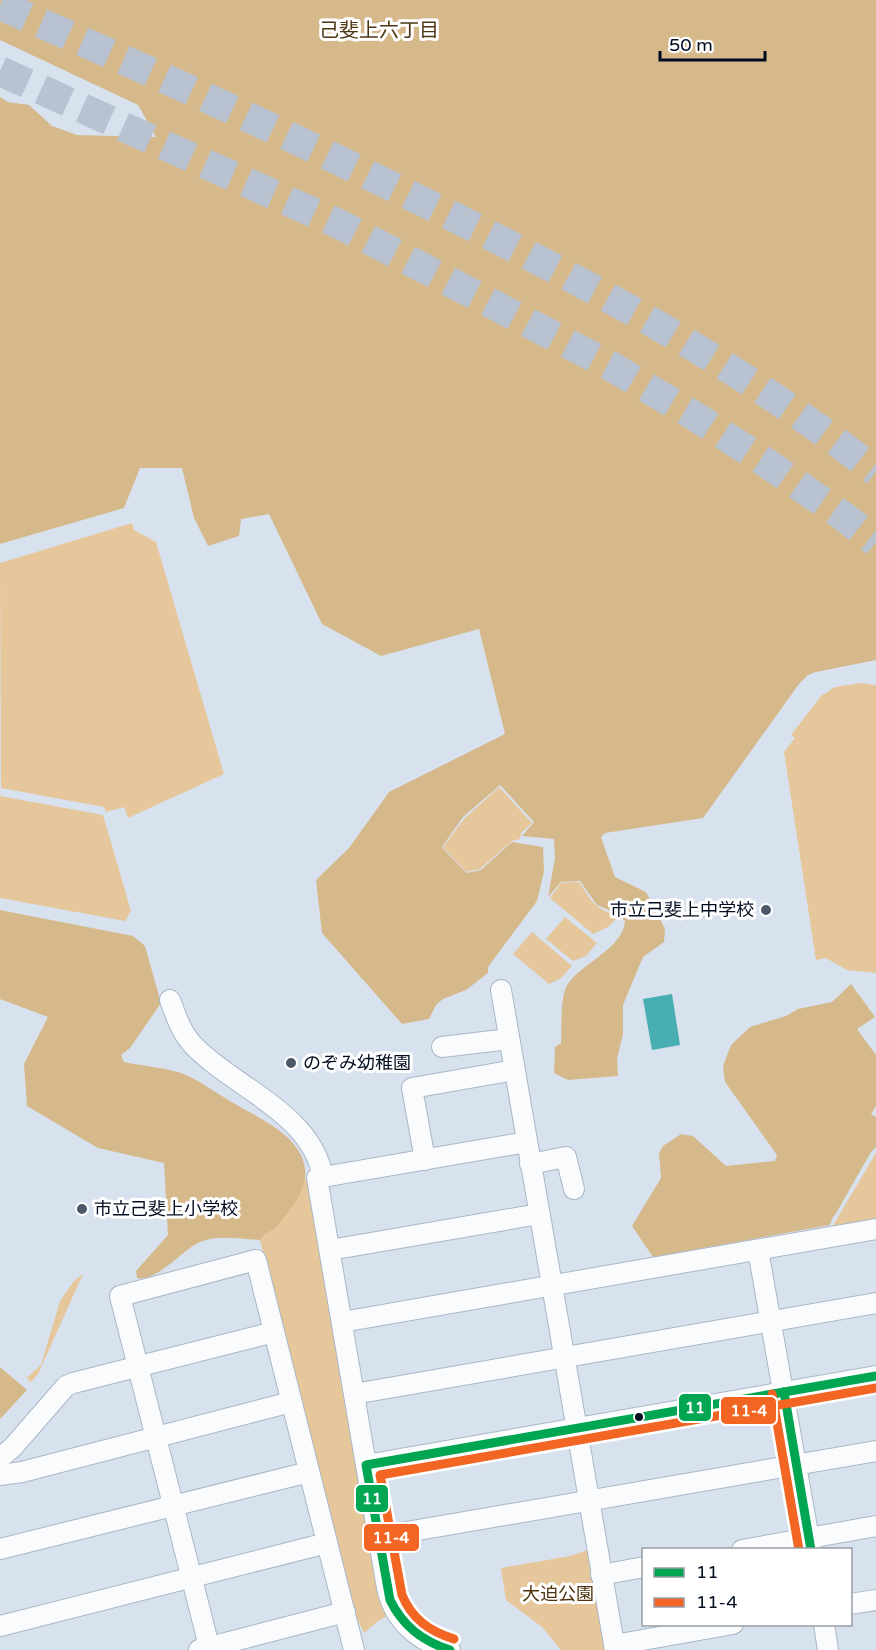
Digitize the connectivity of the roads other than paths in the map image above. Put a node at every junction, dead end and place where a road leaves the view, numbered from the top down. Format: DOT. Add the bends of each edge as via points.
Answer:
graph roads {
  1 [pos="501,990"];
  2 [pos="170,1000"];
  3 [pos="509,1039"];
  4 [pos="442,1047"];
  5 [pos="514,1070"];
  6 [pos="527,1142"];
  7 [pos="425,1160"];
  8 [pos="530,1164"];
  9 [pos="324,1177"];
  10 [pos="574,1189"];
  11 [pos="539,1214"];
  12 [pos="876,1229"];
  13 [pos="330,1250"];
  14 [pos="758,1250"];
  15 [pos="551,1286"];
  16 [pos="876,1304"];
  17 [pos="342,1322"];
  18 [pos="771,1322"];
  19 [pos="274,1332"];
  20 [pos="564,1357"];
  21 [pos="138,1366"];
  22 [pos="876,1376"];
  23 [pos="784,1392"];
  24 [pos="354,1394"];
  25 [pos="291,1402"];
  26 [pos="576,1428"];
  27 [pos="155,1437"];
  28 [pos="876,1451"];
  29 [pos="0,1458"];
  30 [pos="366,1464"];
  31 [pos="797,1465"];
  32 [pos="309,1472"];
  33 [pos="0,1475"];
  34 [pos="588,1500"];
  35 [pos="173,1505"];
  36 [pos="876,1526"];
  37 [pos="378,1537"];
  38 [pos="327,1543"];
  39 [pos="810,1544"];
  40 [pos="765,1548"];
  41 [pos="0,1550"];
  42 [pos="642,1567"];
  43 [pos="601,1575"];
  44 [pos="191,1576"];
  45 [pos="876,1600"];
  46 [pos="852,1604"];
  47 [pos="345,1612"];
  48 [pos="0,1626"];
  49 [pos="723,1626"];
  50 [pos="824,1626"];
  51 [pos="614,1648"];
  52 [pos="206,1649"];
  53 [pos="354,1650"];
  54 [pos="450,1650"];
  55 [pos="828,1650"];
  1 -- 3 [label="street"];
  2 -- 9 [label="street" via="179,1025 197,1049 300,1129 314,1148"];
  3 -- 4 [label="street"];
  3 -- 5 [label="street"];
  5 -- 6 [label="street"];
  5 -- 7 [label="street" via="412,1088"];
  6 -- 7 [label="street"];
  6 -- 8 [label="street"];
  7 -- 9 [label="street"];
  8 -- 10 [label="street" via="566,1157"];
  8 -- 11 [label="street"];
  9 -- 13 [label="street" via="317,1178"];
  11 -- 13 [label="street"];
  11 -- 15 [label="street"];
  12 -- 14 [label="street"];
  13 -- 17 [label="street"];
  14 -- 15 [label="street"];
  14 -- 18 [label="street"];
  15 -- 17 [label="street"];
  15 -- 20 [label="street"];
  16 -- 18 [label="street"];
  17 -- 24 [label="street"];
  18 -- 20 [label="street"];
  18 -- 23 [label="street"];
  19 -- 21 [label="street"];
  19 -- 21 [label="street" via="256,1260 120,1296"];
  19 -- 25 [label="street"];
  20 -- 24 [label="street"];
  20 -- 26 [label="street"];
  21 -- 27 [label="street"];
  21 -- 29 [label="street" via="66,1386"];
  22 -- 23 [label="street"];
  23 -- 26 [label="street"];
  23 -- 31 [label="street"];
  24 -- 30 [label="street"];
  25 -- 27 [label="street"];
  25 -- 32 [label="street"];
  26 -- 30 [label="street"];
  26 -- 34 [label="street"];
  27 -- 33 [label="street"];
  27 -- 35 [label="street"];
  28 -- 31 [label="street"];
  30 -- 37 [label="street"];
  31 -- 34 [label="street"];
  31 -- 39 [label="street"];
  32 -- 35 [label="street"];
  32 -- 38 [label="street"];
  34 -- 37 [label="street"];
  34 -- 43 [label="street"];
  35 -- 41 [label="street"];
  35 -- 44 [label="street"];
  36 -- 39 [label="street"];
  37 -- 54 [label="street" via="389,1597 400,1618 425,1640"];
  38 -- 44 [label="street"];
  38 -- 47 [label="street"];
  39 -- 40 [label="street"];
  42 -- 43 [label="street"];
  43 -- 51 [label="street"];
  44 -- 48 [label="street"];
  44 -- 52 [label="street"];
  45 -- 46 [label="street"];
  47 -- 52 [label="street"];
  47 -- 53 [label="street"];
  49 -- 51 [label="street"];
  50 -- 55 [label="street"];
}
